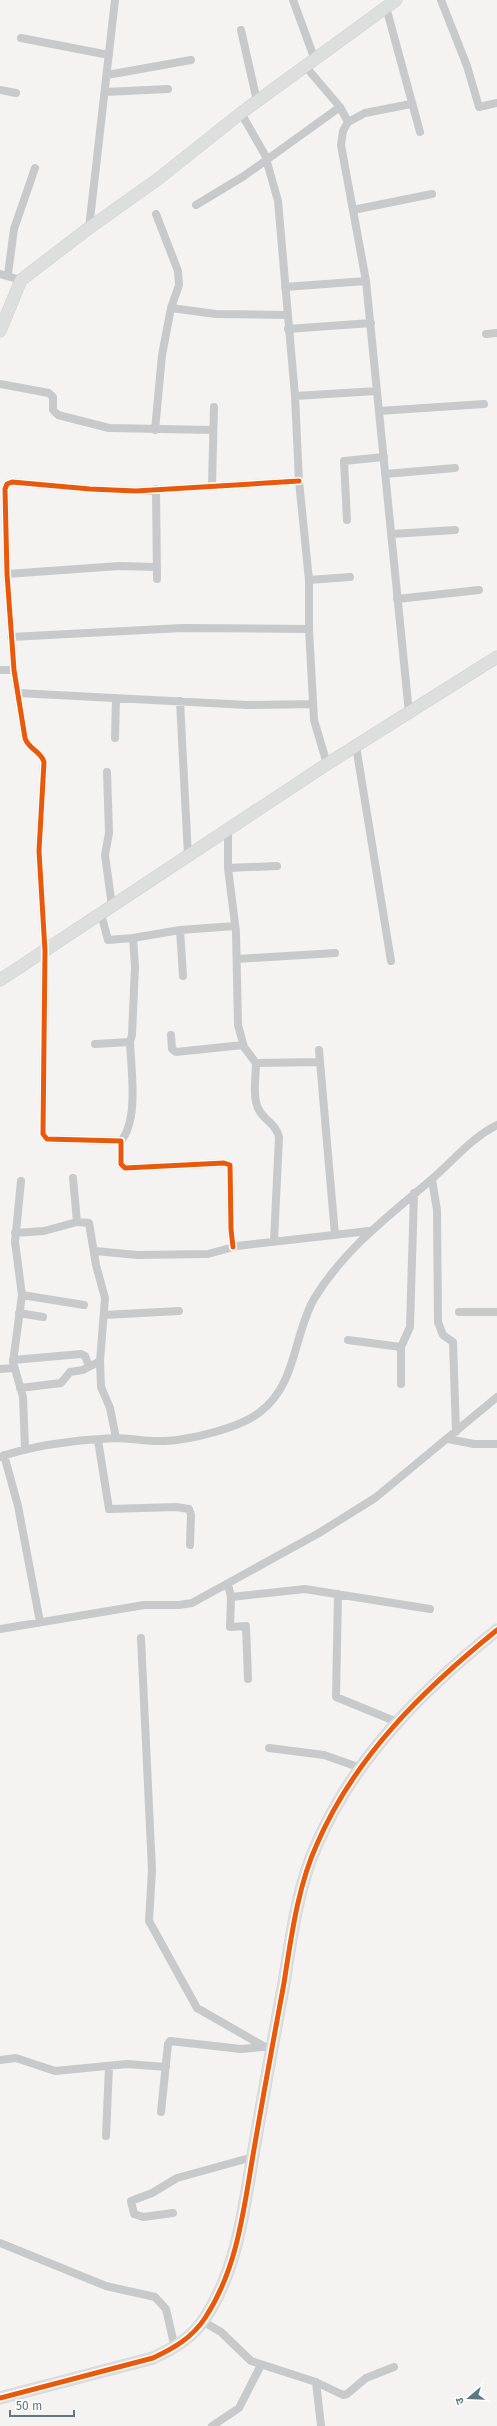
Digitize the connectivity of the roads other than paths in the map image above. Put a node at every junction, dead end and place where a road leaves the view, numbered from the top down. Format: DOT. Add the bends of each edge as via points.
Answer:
graph roads {
  1 [pos="115,0"];
  2 [pos="293,0"];
  3 [pos="396,0"];
  4 [pos="441,0"];
  5 [pos="386,7"];
  6 [pos="241,30"];
  7 [pos="20,38"];
  8 [pos="109,55"];
  9 [pos="191,60"];
  10 [pos="311,63"];
  11 [pos="107,76"];
  12 [pos="168,88"];
  13 [pos="0,90"];
  14 [pos="105,92"];
  15 [pos="16,94"];
  16 [pos="257,101"];
  17 [pos="497,103"];
  18 [pos="411,104"];
  19 [pos="340,107"];
  20 [pos="241,113"];
  21 [pos="348,122"];
  22 [pos="420,132"];
  23 [pos="267,159"];
  24 [pos="34,168"];
  25 [pos="432,194"];
  26 [pos="196,205"];
  27 [pos="353,210"];
  28 [pos="156,214"];
  29 [pos="89,228"];
  30 [pos="4,274"];
  31 [pos="21,280"];
  32 [pos="366,281"];
  33 [pos="285,287"];
  34 [pos="171,308"];
  35 [pos="286,315"];
  36 [pos="370,323"];
  37 [pos="288,329"];
  38 [pos="0,331"];
  39 [pos="497,333"];
  40 [pos="486,334"];
  41 [pos="0,384"];
  42 [pos="377,391"];
  43 [pos="295,396"];
  44 [pos="484,404"];
  45 [pos="214,407"];
  46 [pos="379,411"];
  47 [pos="155,430"];
  48 [pos="213,430"];
  49 [pos="384,457"];
  50 [pos="455,468"];
  51 [pos="385,474"];
  52 [pos="299,481"];
  53 [pos="212,485"];
  54 [pos="156,489"];
  55 [pos="347,520"];
  56 [pos="455,530"];
  57 [pos="392,534"];
  58 [pos="3,542"];
  59 [pos="157,567"];
  60 [pos="7,574"];
  61 [pos="350,577"];
  62 [pos="157,579"];
  63 [pos="309,580"];
  64 [pos="479,590"];
  65 [pos="4,599"];
  66 [pos="398,599"];
  67 [pos="309,629"];
  68 [pos="11,637"];
  69 [pos="497,657"];
  70 [pos="0,670"];
  71 [pos="14,670"];
  72 [pos="18,693"];
  73 [pos="116,698"];
  74 [pos="180,701"];
  75 [pos="312,704"];
  76 [pos="409,713"];
  77 [pos="115,738"];
  78 [pos="356,746"];
  79 [pos="327,764"];
  80 [pos="107,772"];
  81 [pos="228,830"];
  82 [pos="188,856"];
  83 [pos="277,866"];
  84 [pos="228,868"];
  85 [pos="112,906"];
  86 [pos="101,914"];
  87 [pos="235,926"];
  88 [pos="180,930"];
  89 [pos="133,938"];
  90 [pos="45,951"];
  91 [pos="335,954"];
  92 [pos="237,960"];
  93 [pos="391,960"];
  94 [pos="183,976"];
  95 [pos="0,980"];
  96 [pos="171,1035"];
  97 [pos="130,1042"];
  98 [pos="94,1044"];
  99 [pos="244,1045"];
  100 [pos="318,1050"];
  101 [pos="320,1062"];
  102 [pos="256,1063"];
  103 [pos="497,1125"];
  104 [pos="121,1142"];
  105 [pos="73,1178"];
  106 [pos="21,1180"];
  107 [pos="432,1180"];
  108 [pos="414,1193"];
  109 [pos="77,1222"];
  110 [pos="369,1231"];
  111 [pos="15,1233"];
  112 [pos="334,1235"];
  113 [pos="274,1241"];
  114 [pos="233,1247"];
  115 [pos="95,1251"];
  116 [pos="22,1294"];
  117 [pos="84,1305"];
  118 [pos="179,1311"];
  119 [pos="459,1312"];
  120 [pos="497,1312"];
  121 [pos="19,1313"];
  122 [pos="104,1315"];
  123 [pos="43,1317"];
  124 [pos="348,1340"];
  125 [pos="401,1347"];
  126 [pos="100,1361"];
  127 [pos="13,1364"];
  128 [pos="88,1366"];
  129 [pos="0,1369"];
  130 [pos="401,1384"];
  131 [pos="20,1388"];
  132 [pos="497,1397"];
  133 [pos="456,1432"];
  134 [pos="116,1438"];
  135 [pos="448,1439"];
  136 [pos="98,1440"];
  137 [pos="497,1444"];
  138 [pos="25,1448"];
  139 [pos="2,1456"];
  140 [pos="190,1545"];
  141 [pos="228,1584"];
  142 [pos="338,1594"];
  143 [pos="231,1597"];
  144 [pos="430,1609"];
  145 [pos="40,1622"];
  146 [pos="0,1629"];
  147 [pos="497,1630"];
  148 [pos="141,1638"];
  149 [pos="248,1679"];
  150 [pos="397,1722"];
  151 [pos="269,1748"];
  152 [pos="361,1768"];
  153 [pos="267,2049"];
  154 [pos="0,2060"];
  155 [pos="109,2066"];
  156 [pos="166,2067"];
  157 [pos="161,2112"];
  158 [pos="106,2136"];
  159 [pos="253,2157"];
  160 [pos="173,2214"];
  161 [pos="0,2243"];
  162 [pos="202,2322"];
  163 [pos="175,2348"];
  164 [pos="260,2365"];
  165 [pos="394,2367"];
  166 [pos="316,2382"];
  167 [pos="0,2398"];
  168 [pos="212,2426"];
  169 [pos="321,2426"];
  1 -- 8 [label="street"];
  2 -- 10 [label="street"];
  3 -- 5 [label="street"];
  4 -- 17 [label="street" via="479,107"];
  5 -- 10 [label="street"];
  5 -- 18 [label="street"];
  6 -- 16 [label="street"];
  7 -- 8 [label="street"];
  8 -- 11 [label="street"];
  9 -- 11 [label="street"];
  10 -- 16 [label="street"];
  10 -- 19 [label="street"];
  11 -- 14 [label="street"];
  12 -- 14 [label="street"];
  13 -- 15 [label="street"];
  14 -- 29 [label="street"];
  16 -- 20 [label="street"];
  18 -- 21 [label="street" via="365,113"];
  18 -- 22 [label="street"];
  19 -- 21 [label="street"];
  19 -- 23 [label="street"];
  20 -- 23 [label="street"];
  20 -- 29 [label="street" via="158,179"];
  21 -- 27 [label="street" via="343,131 341,145"];
  23 -- 26 [label="street"];
  23 -- 33 [label="street" via="278,201"];
  24 -- 30 [label="street" via="14,229"];
  25 -- 27 [label="street"];
  27 -- 32 [label="street"];
  28 -- 34 [label="street" via="178,271 179,285"];
  29 -- 31 [label="street"];
  30 -- 31 [label="street"];
  31 -- 38 [label="street"];
  32 -- 33 [label="street"];
  32 -- 36 [label="street"];
  33 -- 35 [label="street"];
  34 -- 35 [label="street" via="216,314"];
  34 -- 47 [label="street" via="162,355"];
  35 -- 37 [label="street"];
  36 -- 37 [label="street"];
  36 -- 42 [label="street"];
  37 -- 43 [label="street"];
  39 -- 40 [label="street"];
  41 -- 47 [label="street" via="49,393 53,397 55,412 86,423 109,428"];
  42 -- 43 [label="street"];
  42 -- 46 [label="street"];
  43 -- 52 [label="street"];
  44 -- 46 [label="street"];
  45 -- 48 [label="street"];
  46 -- 49 [label="street"];
  47 -- 48 [label="street"];
  48 -- 53 [label="street"];
  49 -- 51 [label="street"];
  49 -- 55 [label="street" via="344,461"];
  50 -- 51 [label="street"];
  51 -- 57 [label="street"];
  52 -- 53 [label="street"];
  52 -- 63 [label="street"];
  53 -- 54 [label="street"];
  54 -- 58 [label="street" via="90,489 12,482 7,484 5,490"];
  54 -- 59 [label="street"];
  56 -- 57 [label="street"];
  57 -- 66 [label="street"];
  58 -- 60 [label="street"];
  59 -- 60 [label="street" via="119,566"];
  59 -- 62 [label="street"];
  60 -- 65 [label="street"];
  61 -- 63 [label="street"];
  63 -- 67 [label="street"];
  64 -- 66 [label="street"];
  65 -- 68 [label="street"];
  66 -- 76 [label="street"];
  67 -- 68 [label="street" via="182,628"];
  67 -- 75 [label="street"];
  68 -- 71 [label="street"];
  69 -- 76 [label="street"];
  70 -- 71 [label="street"];
  71 -- 72 [label="street"];
  72 -- 73 [label="street"];
  72 -- 90 [label="street" via="26,743 43,757 44,762 39,851"];
  73 -- 74 [label="street"];
  73 -- 77 [label="street"];
  74 -- 75 [label="street" via="248,705"];
  74 -- 82 [label="street"];
  75 -- 79 [label="street"];
  76 -- 78 [label="street"];
  78 -- 79 [label="street"];
  78 -- 93 [label="street"];
  79 -- 81 [label="street"];
  80 -- 85 [label="street" via="109,833 105,855"];
  81 -- 82 [label="street"];
  81 -- 84 [label="street"];
  82 -- 85 [label="street"];
  83 -- 84 [label="street"];
  84 -- 87 [label="street"];
  85 -- 86 [label="street"];
  86 -- 89 [label="street" via="108,940"];
  86 -- 90 [label="street"];
  87 -- 88 [label="street"];
  87 -- 92 [label="street"];
  88 -- 89 [label="street"];
  88 -- 94 [label="street"];
  89 -- 97 [label="street" via="135,968"];
  90 -- 95 [label="street"];
  90 -- 104 [label="street" via="43,1134 47,1139"];
  91 -- 92 [label="street"];
  92 -- 99 [label="street" via="238,1025"];
  96 -- 99 [label="street" via="172,1049 176,1052"];
  97 -- 98 [label="street"];
  97 -- 104 [label="street" via="132,1101 127,1134"];
  99 -- 102 [label="street"];
  100 -- 101 [label="street"];
  101 -- 102 [label="street"];
  101 -- 112 [label="street"];
  102 -- 113 [label="street" via="256,1102 262,1115 276,1128 279,1137"];
  103 -- 107 [label="street" via="469,1143"];
  104 -- 114 [label="street" via="121,1164 125,1168 224,1163 230,1165"];
  105 -- 109 [label="street"];
  106 -- 111 [label="street"];
  107 -- 108 [label="street"];
  107 -- 133 [label="street" via="437,1210 438,1322 443,1335 453,1342"];
  108 -- 110 [label="street"];
  108 -- 125 [label="street" via="410,1328"];
  109 -- 111 [label="street" via="44,1231"];
  109 -- 115 [label="street" via="89,1223"];
  110 -- 112 [label="street"];
  110 -- 134 [label="street" via="341,1262 314,1299 285,1381 273,1400 260,1413 226,1428 178,1440"];
  111 -- 116 [label="street"];
  112 -- 113 [label="street"];
  113 -- 114 [label="street"];
  114 -- 115 [label="street" via="208,1254 178,1256"];
  115 -- 122 [label="street" via="105,1298"];
  116 -- 117 [label="street"];
  116 -- 121 [label="street"];
  118 -- 122 [label="street"];
  119 -- 120 [label="street"];
  121 -- 123 [label="street"];
  121 -- 127 [label="street"];
  122 -- 126 [label="street"];
  124 -- 125 [label="street"];
  125 -- 130 [label="street"];
  126 -- 128 [label="street"];
  126 -- 134 [label="street" via="101,1387 110,1408"];
  127 -- 128 [label="street" via="81,1354 85,1356"];
  127 -- 129 [label="street"];
  127 -- 131 [label="street"];
  128 -- 131 [label="street" via="84,1370 68,1374 61,1383"];
  131 -- 138 [label="street" via="24,1403"];
  132 -- 133 [label="street"];
  133 -- 135 [label="street"];
  134 -- 136 [label="street"];
  135 -- 137 [label="street" via="474,1444"];
  135 -- 141 [label="street" via="375,1498"];
  136 -- 138 [label="street"];
  136 -- 140 [label="street" via="109,1509 189,1509"];
  138 -- 139 [label="street"];
  139 -- 145 [label="street" via="18,1506"];
  141 -- 143 [label="street"];
  141 -- 145 [label="street" via="192,1603 144,1606"];
  142 -- 143 [label="street" via="305,1589"];
  142 -- 144 [label="street"];
  142 -- 150 [label="street" via="336,1697"];
  143 -- 149 [label="street" via="230,1627 246,1626"];
  145 -- 146 [label="street"];
  147 -- 150 [label="street" via="427,1690"];
  148 -- 153 [label="street" via="152,1870 149,1921 197,2008"];
  150 -- 152 [label="street"];
  151 -- 152 [label="street" via="324,1756"];
  152 -- 153 [label="street" via="345,1789 309,1863"];
  153 -- 156 [label="street" via="241,2049 174,2040 168,2044"];
  153 -- 159 [label="street"];
  154 -- 155 [label="street" via="16,2058 55,2072"];
  155 -- 156 [label="street" via="127,2064"];
  155 -- 158 [label="street"];
  156 -- 157 [label="street"];
  159 -- 160 [label="street" via="177,2178 152,2193 131,2201 134,2214 139,2217"];
  159 -- 162 [label="street" via="239,2240 220,2289"];
  161 -- 163 [label="street" via="106,2286 155,2297 166,2309"];
  162 -- 163 [label="street" via="192,2335"];
  162 -- 164 [label="street" via="221,2332 251,2361"];
  163 -- 167 [label="street" via="153,2358"];
  164 -- 166 [label="street"];
  164 -- 168 [label="street" via="239,2408"];
  165 -- 166 [label="street" via="361,2381 347,2394 339,2394"];
  166 -- 169 [label="street"];
}
